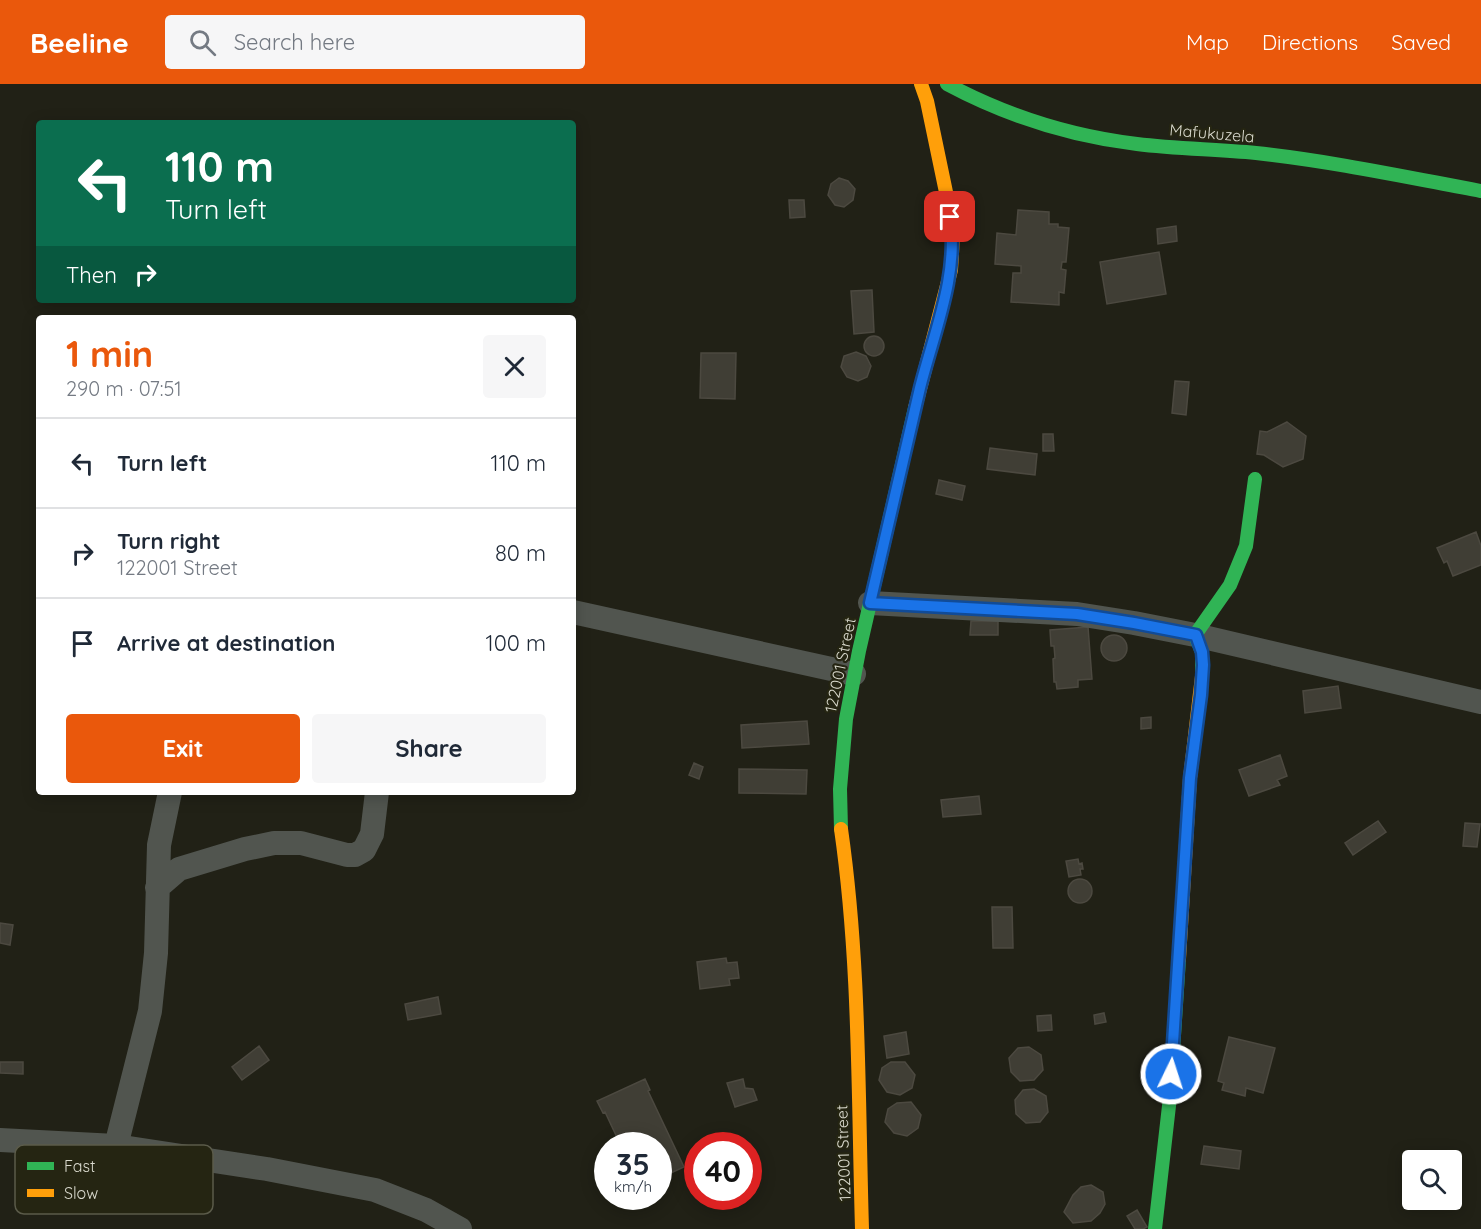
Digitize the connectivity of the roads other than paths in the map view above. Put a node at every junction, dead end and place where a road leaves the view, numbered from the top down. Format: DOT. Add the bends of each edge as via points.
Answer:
graph roads {
  1 [pos="921,84"];
  2 [pos="947,84"];
  3 [pos="1481,191"];
  4 [pos="1256,479"];
  5 [pos="870,603"];
  6 [pos="576,613"];
  7 [pos="1196,635"];
  8 [pos="854,675"];
  9 [pos="1481,702"];
  10 [pos="169,795"];
  11 [pos="377,795"];
  12 [pos="157,888"];
  13 [pos="0,1140"];
  14 [pos="97,1145"];
  15 [pos="116,1145"];
  16 [pos="213,1161"];
  17 [pos="460,1229"];
  18 [pos="862,1229"];
  19 [pos="1155,1229"];
  1 -- 5 [label="street, 122001 Street" via="947,197 953,237 951,270"];
  2 -- 3 [label="street, Mafukuzela" via="1029,121 1082,136 1287,157"];
  4 -- 7 [label="street" via="1246,546 1230,585"];
  5 -- 7 [label="street" via="1077,614"];
  5 -- 8 [label="street, 122001 Street"];
  6 -- 8 [label="street"];
  7 -- 9 [label="street"];
  7 -- 19 [label="street" via="1202,652 1202,675 1190,778 1170,1097"];
  8 -- 18 [label="street, 122001 Street" via="846,719 840,822 857,997"];
  10 -- 12 [label="street" via="159,845"];
  11 -- 12 [label="street" via="372,834 364,850 355,855 301,843 274,843 179,869"];
  12 -- 15 [label="street" via="150,1011"];
  13 -- 14 [label="street"];
  16 -- 17 [label="street" via="375,1190 426,1210"];
}
